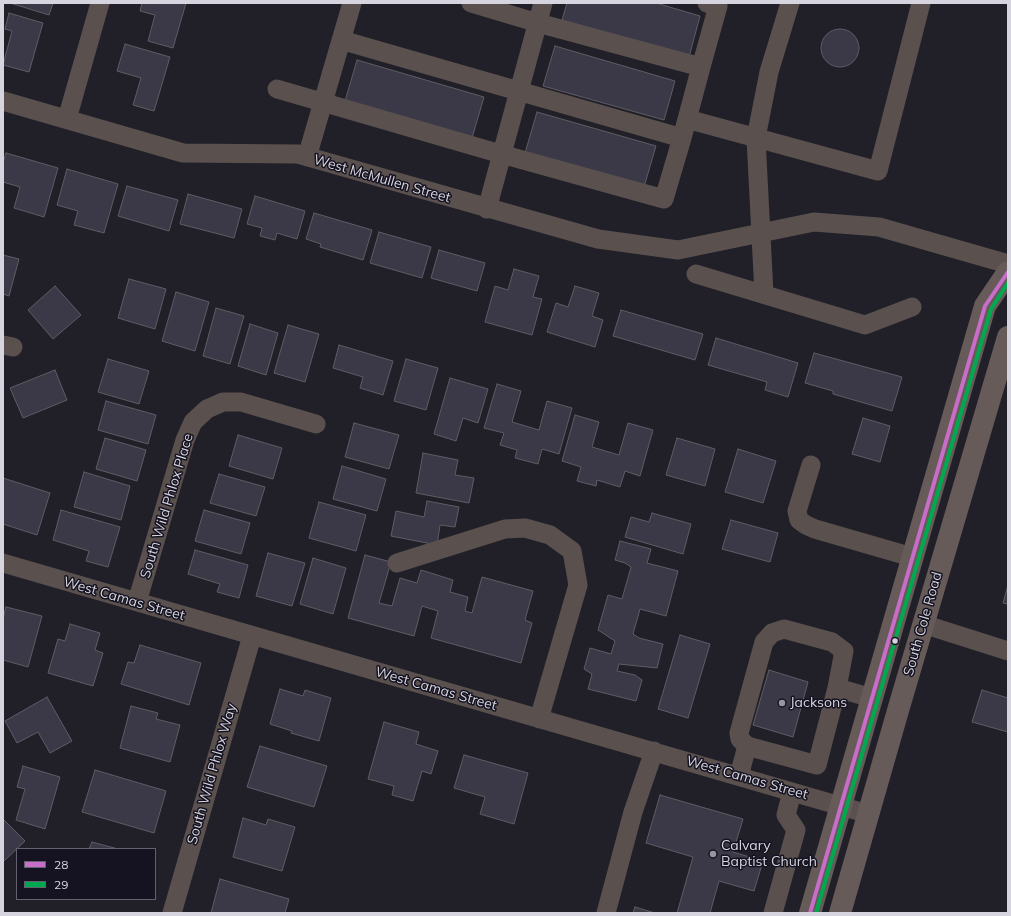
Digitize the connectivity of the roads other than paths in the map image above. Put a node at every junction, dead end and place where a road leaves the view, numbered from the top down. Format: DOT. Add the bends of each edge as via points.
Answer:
graph roads {
  1 [pos="100,3"];
  2 [pos="352,3"];
  3 [pos="471,3"];
  4 [pos="543,3"];
  5 [pos="707,3"];
  6 [pos="790,3"];
  7 [pos="920,3"];
  8 [pos="538,23"];
  9 [pos="341,40"];
  10 [pos="701,67"];
  11 [pos="277,90"];
  12 [pos="519,91"];
  13 [pos="3,101"];
  14 [pos="323,103"];
  15 [pos="687,118"];
  16 [pos="67,119"];
  17 [pos="682,138"];
  18 [pos="756,138"];
  19 [pos="501,154"];
  20 [pos="307,157"];
  21 [pos="487,209"];
  22 [pos="761,233"];
  23 [pos="1008,264"];
  24 [pos="1008,272"];
  25 [pos="696,274"];
  26 [pos="764,294"];
  27 [pos="912,307"];
  28 [pos="1008,337"];
  29 [pos="316,424"];
  30 [pos="810,465"];
  31 [pos="912,557"];
  32 [pos="397,562"];
  33 [pos="3,563"];
  34 [pos="138,602"];
  35 [pos="923,624"];
  36 [pos="252,636"];
  37 [pos="1008,651"];
  38 [pos="838,688"];
  39 [pos="872,698"];
  40 [pos="540,719"];
  41 [pos="747,746"];
  42 [pos="654,752"];
  43 [pos="739,776"];
  44 [pos="792,792"];
  45 [pos="840,806"];
  46 [pos="868,814"];
  47 [pos="172,913"];
  48 [pos="606,913"];
  49 [pos="773,913"];
  50 [pos="810,913"];
  51 [pos="840,913"];
  1 -- 16 [label="street"];
  2 -- 9 [label="street"];
  3 -- 8 [label="street"];
  4 -- 8 [label="street"];
  5 -- 10 [label="street" via="718,6"];
  6 -- 18 [label="street" via="769,72"];
  7 -- 18 [label="street" via="878,171"];
  8 -- 10 [label="street"];
  8 -- 12 [label="street"];
  9 -- 12 [label="street"];
  9 -- 14 [label="street"];
  10 -- 15 [label="street"];
  11 -- 14 [label="street"];
  12 -- 17 [label="street"];
  12 -- 19 [label="street"];
  13 -- 16 [label="street, West McMullen Street"];
  14 -- 19 [label="street"];
  14 -- 20 [label="street"];
  15 -- 17 [label="street"];
  15 -- 18 [label="street"];
  16 -- 20 [label="street, West McMullen Street" via="183,153 298,154"];
  17 -- 19 [label="street" via="664,199"];
  18 -- 22 [label="street"];
  19 -- 21 [label="street"];
  20 -- 21 [label="street, West McMullen Street"];
  21 -- 22 [label="street, West McMullen Street" via="598,239 678,250"];
  22 -- 23 [label="street, West McMullen Street" via="814,222 879,226"];
  22 -- 26 [label="street"];
  24 -- 31 [label="main road, South Cole Road" via="985,306"];
  25 -- 26 [label="street"];
  26 -- 27 [label="street" via="865,325"];
  28 -- 35 [label="main road, South Cole Road"];
  29 -- 34 [label="street, South Wild Phlox Place" via="241,402 223,402 207,409 193,422"];
  30 -- 31 [label="street" via="797,512 799,520 815,529"];
  31 -- 39 [label="main road, South Cole Road"];
  32 -- 40 [label="street" via="505,529 525,528 550,535 572,551 578,585"];
  33 -- 34 [label="street, West Camas Street"];
  34 -- 36 [label="street, West Camas Street"];
  35 -- 37 [label="street"];
  35 -- 46 [label="main road, South Cole Road"];
  36 -- 40 [label="street, West Camas Street"];
  36 -- 47 [label="street, South Wild Phlox Way"];
  38 -- 39 [label="street"];
  38 -- 41 [label="street" via="817,765"];
  38 -- 41 [label="street" via="844,651 832,642 784,629 772,632 764,642 739,733 740,739"];
  39 -- 45 [label="main road, South Cole Road"];
  40 -- 42 [label="street, West Camas Street"];
  41 -- 43 [label="street"];
  42 -- 43 [label="street, West Camas Street"];
  42 -- 48 [label="street" via="633,812"];
  43 -- 44 [label="street, West Camas Street"];
  44 -- 45 [label="street, West Camas Street"];
  44 -- 49 [label="street" via="786,815 796,830"];
  45 -- 46 [label="street, West Camas Street"];
  45 -- 50 [label="main road, South Cole Road"];
  46 -- 51 [label="main road, South Cole Road"];
}
